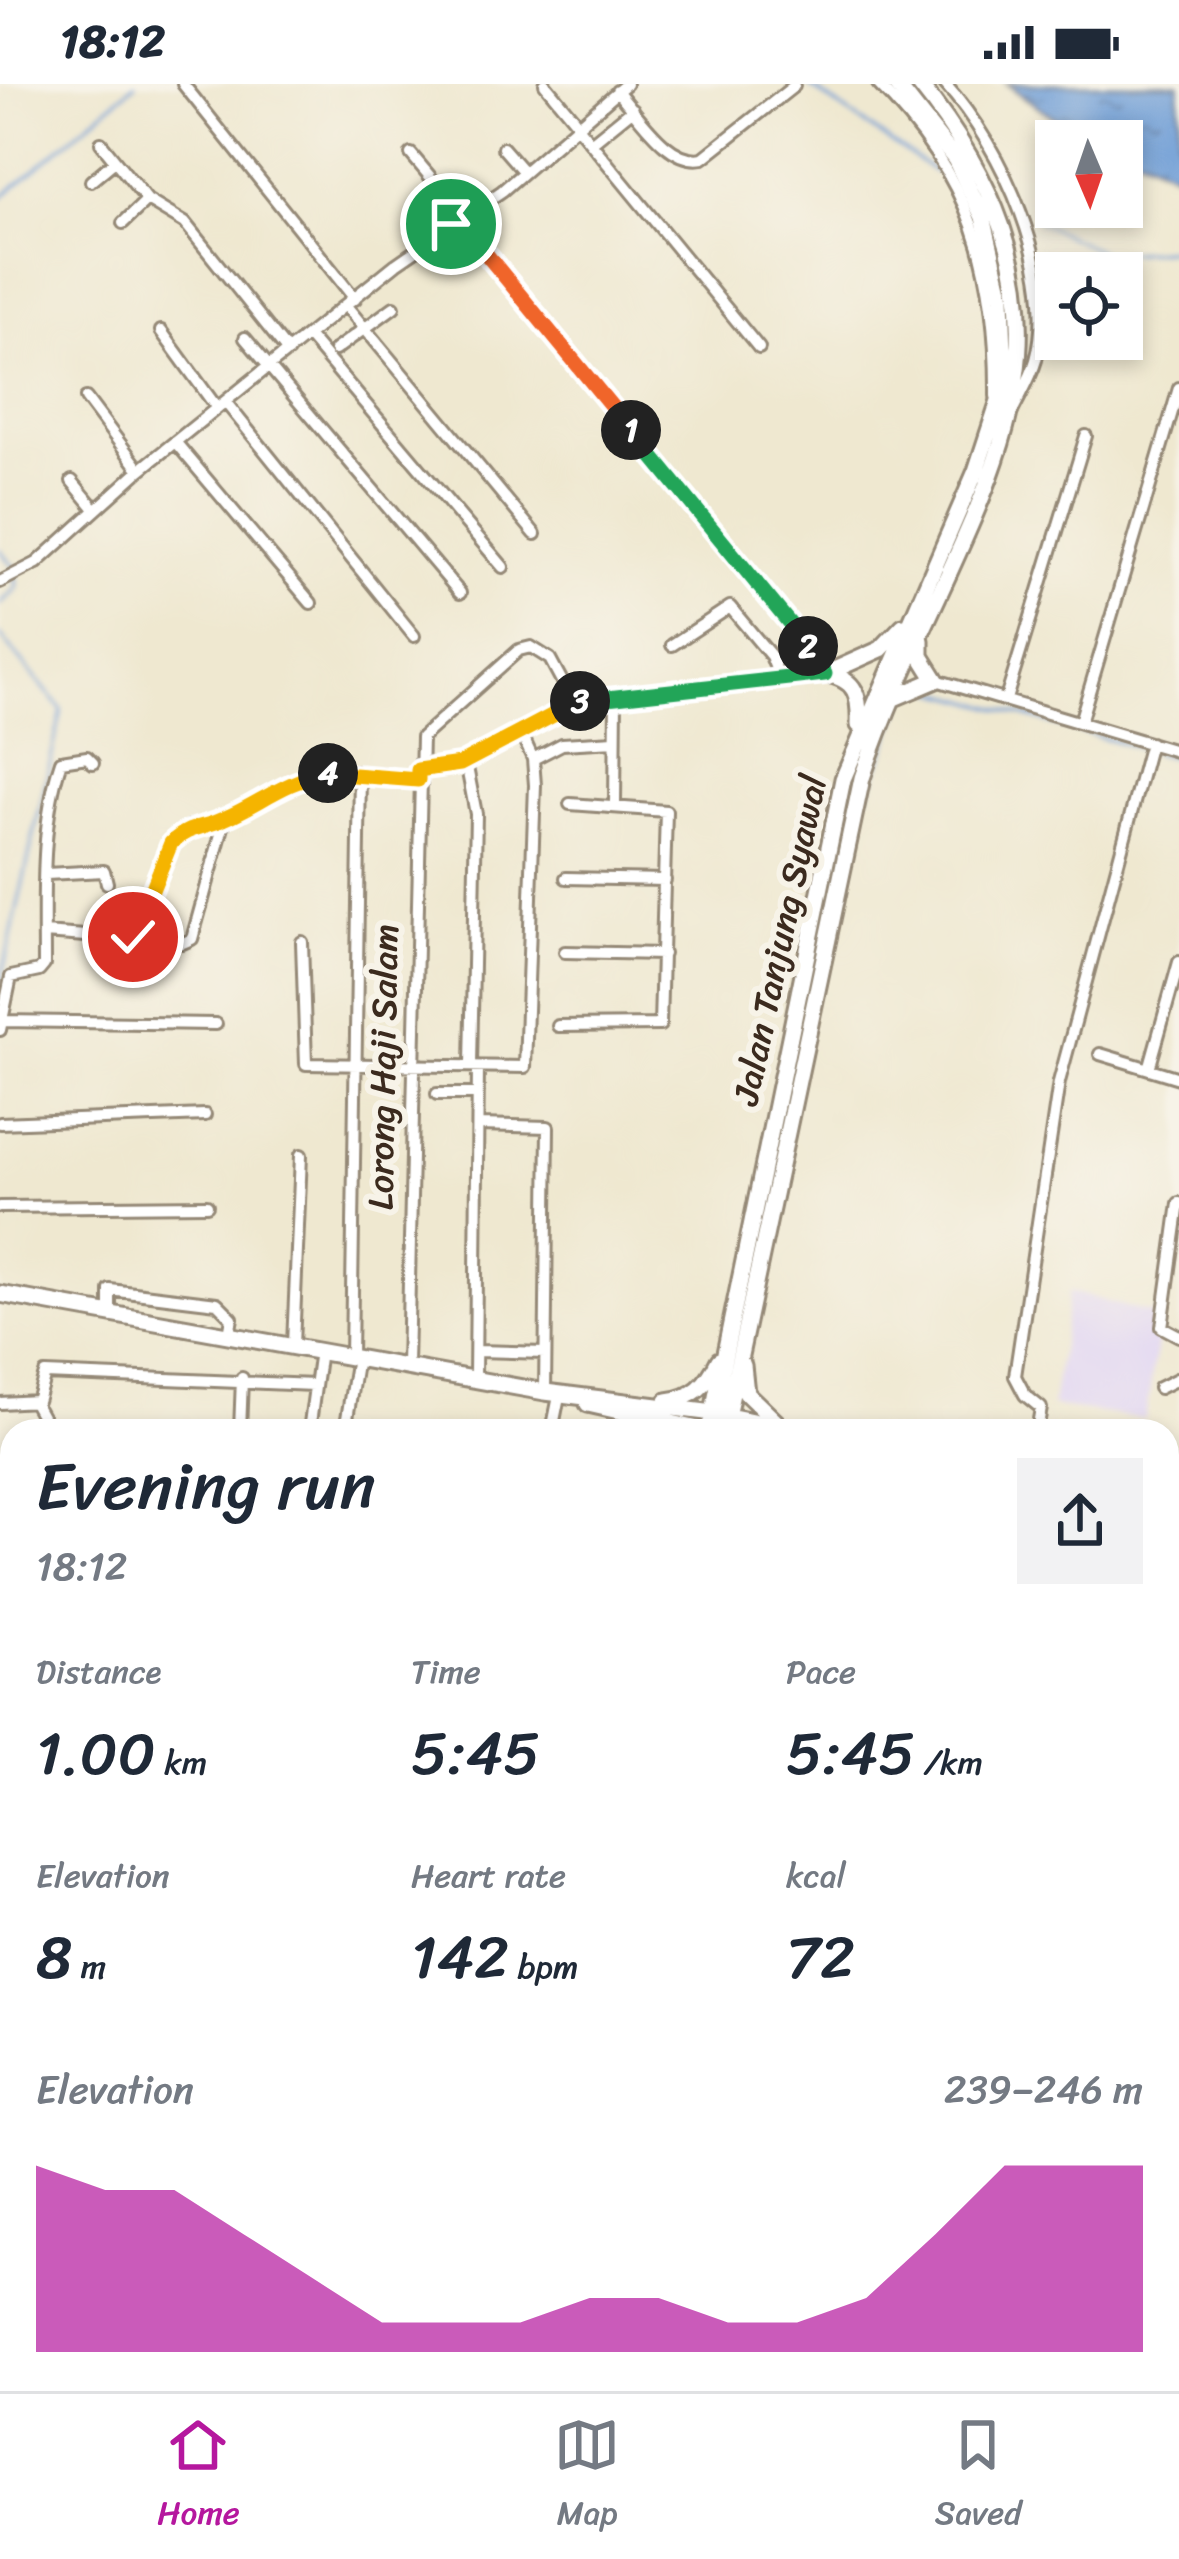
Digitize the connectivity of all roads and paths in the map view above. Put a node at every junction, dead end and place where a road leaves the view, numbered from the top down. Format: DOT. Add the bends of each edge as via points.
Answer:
graph roads {
  1 [pos="183,84"];
  2 [pos="545,84"];
  3 [pos="878,84"];
  4 [pos="896,84"];
  5 [pos="919,84"];
  6 [pos="945,84"];
  7 [pos="794,86"];
  8 [pos="622,87"];
  9 [pos="633,109"];
  10 [pos="577,124"];
  11 [pos="101,143"];
  12 [pos="591,143"];
  13 [pos="503,148"];
  14 [pos="411,154"];
  15 [pos="116,161"];
  16 [pos="523,171"];
  17 [pos="91,182"];
  18 [pos="147,200"];
  19 [pos="462,219"];
  20 [pos="123,223"];
  21 [pos="351,303"];
  22 [pos="394,307"];
  23 [pos="365,328"];
  24 [pos="161,331"];
  25 [pos="308,336"];
  26 [pos="245,338"];
  27 [pos="759,348"];
  28 [pos="335,350"];
  29 [pos="1012,350"];
  30 [pos="288,352"];
  31 [pos="269,368"];
  32 [pos="1179,388"];
  33 [pos="86,398"];
  34 [pos="222,406"];
  35 [pos="1003,416"];
  36 [pos="1086,436"];
  37 [pos="176,443"];
  38 [pos="140,470"];
  39 [pos="72,481"];
  40 [pos="95,509"];
  41 [pos="536,534"];
  42 [pos="503,566"];
  43 [pos="4,580"];
  44 [pos="460,593"];
  45 [pos="311,603"];
  46 [pos="916,625"];
  47 [pos="414,636"];
  48 [pos="672,645"];
  49 [pos="825,674"];
  50 [pos="780,679"];
  51 [pos="936,680"];
  52 [pos="616,697"];
  53 [pos="1006,699"];
  54 [pos="888,701"];
  55 [pos="572,702"];
  56 [pos="1080,722"];
  57 [pos="521,733"];
  58 [pos="859,740"];
  59 [pos="615,741"];
  60 [pos="1150,743"];
  61 [pos="1179,752"];
  62 [pos="533,759"];
  63 [pos="466,762"];
  64 [pos="93,763"];
  65 [pos="360,774"];
  66 [pos="418,775"];
  67 [pos="569,804"];
  68 [pos="615,805"];
  69 [pos="226,816"];
  70 [pos="46,874"];
  71 [pos="566,878"];
  72 [pos="665,880"];
  73 [pos="107,883"];
  74 [pos="44,932"];
  75 [pos="133,937"];
  76 [pos="302,942"];
  77 [pos="565,952"];
  78 [pos="663,954"];
  79 [pos="1179,962"];
  80 [pos="216,1024"];
  81 [pos="1,1026"];
  82 [pos="558,1026"];
  83 [pos="1100,1054"];
  84 [pos="475,1066"];
  85 [pos="413,1068"];
  86 [pos="358,1069"];
  87 [pos="1149,1069"];
  88 [pos="1179,1078"];
  89 [pos="437,1094"];
  90 [pos="477,1094"];
  91 [pos="206,1114"];
  92 [pos="0,1124"];
  93 [pos="480,1126"];
  94 [pos="301,1155"];
  95 [pos="1179,1203"];
  96 [pos="207,1205"];
  97 [pos="0,1207"];
  98 [pos="1176,1251"];
  99 [pos="0,1294"];
  100 [pos="110,1313"];
  101 [pos="229,1334"];
  102 [pos="1179,1336"];
  103 [pos="735,1345"];
  104 [pos="293,1346"];
  105 [pos="320,1350"];
  106 [pos="477,1351"];
  107 [pos="545,1353"];
  108 [pos="354,1356"];
  109 [pos="407,1365"];
  110 [pos="242,1378"];
  111 [pos="475,1378"];
  112 [pos="1179,1378"];
  113 [pos="314,1385"];
  114 [pos="1160,1388"];
  115 [pos="552,1394"];
  116 [pos="34,1402"];
  117 [pos="640,1402"];
  118 [pos="0,1403"];
  119 [pos="43,1419"];
  120 [pos="240,1419"];
  121 [pos="310,1419"];
  122 [pos="346,1419"];
  123 [pos="552,1419"];
  124 [pos="654,1419"];
  125 [pos="722,1419"];
  126 [pos="775,1419"];
  127 [pos="1039,1419"];
  1 -- 21 [label="street"];
  2 -- 10 [label="street"];
  3 -- 35 [label="street" via="929,139 975,228"];
  4 -- 29 [label="main road, Jalan Tanjung Syawal" via="970,185 994,251"];
  5 -- 29 [label="main road, Jalan Tanjung Syawal" via="1001,213 1017,295"];
  6 -- 35 [label="street" via="1002,167 1033,261 1036,361"];
  7 -- 9 [label="street" via="692,160 668,148"];
  8 -- 9 [label="street"];
  8 -- 10 [label="street"];
  9 -- 12 [label="street"];
  10 -- 12 [label="street"];
  10 -- 16 [label="street"];
  11 -- 15 [label="street"];
  12 -- 27 [label="street"];
  13 -- 16 [label="street"];
  14 -- 19 [label="street"];
  15 -- 17 [label="street"];
  15 -- 18 [label="street"];
  16 -- 19 [label="street"];
  18 -- 20 [label="street"];
  18 -- 30 [label="street" via="185,223"];
  19 -- 21 [label="street"];
  19 -- 49 [label="street"];
  21 -- 23 [label="street"];
  21 -- 25 [label="street"];
  22 -- 23 [label="street"];
  23 -- 28 [label="street"];
  23 -- 41 [label="street"];
  24 -- 34 [label="street"];
  25 -- 30 [label="street"];
  25 -- 42 [label="street"];
  26 -- 31 [label="street"];
  29 -- 35 [label="main road, Jalan Tanjung Syawal"];
  30 -- 31 [label="street"];
  31 -- 34 [label="street"];
  31 -- 44 [label="street"];
  32 -- 56 [label="street"];
  33 -- 38 [label="street"];
  34 -- 37 [label="street"];
  34 -- 47 [label="street"];
  35 -- 46 [label="main road, Jalan Tanjung Syawal" via="991,478"];
  36 -- 53 [label="street"];
  37 -- 38 [label="street"];
  37 -- 45 [label="street"];
  38 -- 40 [label="street"];
  39 -- 40 [label="street"];
  40 -- 43 [label="street" via="26,571"];
  46 -- 49 [label="main road"];
  46 -- 51 [label="main road"];
  46 -- 54 [label="main road, Jalan Tanjung Syawal"];
  46 -- 58 [label="main road, Jalan Tanjung Syawal"];
  48 -- 50 [label="street" via="730,608"];
  49 -- 50 [label="street"];
  49 -- 58 [label="main road" via="858,691"];
  50 -- 52 [label="street"];
  51 -- 53 [label="street"];
  51 -- 54 [label="main road"];
  52 -- 55 [label="street"];
  52 -- 59 [label="street"];
  53 -- 56 [label="street"];
  54 -- 103 [label="main road, Jalan Tanjung Syawal" via="837,874"];
  55 -- 57 [label="street"];
  55 -- 66 [label="street" via="541,649 519,650 425,729"];
  56 -- 60 [label="street"];
  57 -- 62 [label="street"];
  57 -- 63 [label="street"];
  58 -- 103 [label="main road, Jalan Tanjung Syawal" via="824,857"];
  59 -- 62 [label="street" via="562,744"];
  59 -- 68 [label="street"];
  60 -- 61 [label="street"];
  60 -- 127 [label="street" via="1059,1082 1015,1376 1041,1408"];
  62 -- 84 [label="street" via="528,1064"];
  63 -- 66 [label="street"];
  63 -- 84 [label="street" via="476,814"];
  64 -- 70 [label="street" via="66,758 54,784"];
  65 -- 66 [label="street"];
  65 -- 69 [label="street" via="302,778"];
  65 -- 86 [label="street"];
  66 -- 85 [label="street, Lorong Haji Salam"];
  67 -- 68 [label="street"];
  68 -- 72 [label="street" via="665,808"];
  69 -- 75 [label="street" via="171,843"];
  69 -- 75 [label="street" via="192,939"];
  70 -- 73 [label="street" via="104,871"];
  70 -- 74 [label="street"];
  71 -- 72 [label="street"];
  72 -- 78 [label="street"];
  74 -- 75 [label="street"];
  74 -- 81 [label="street" via="43,968 11,977"];
  76 -- 86 [label="street" via="303,1061"];
  77 -- 78 [label="street"];
  78 -- 82 [label="street" via="658,1028"];
  79 -- 87 [label="street"];
  80 -- 81 [label="street"];
  83 -- 87 [label="street"];
  84 -- 85 [label="street"];
  84 -- 90 [label="street"];
  85 -- 86 [label="street"];
  85 -- 109 [label="street, Lorong Haji Salam"];
  86 -- 108 [label="street"];
  87 -- 88 [label="street"];
  89 -- 90 [label="street"];
  90 -- 93 [label="street"];
  91 -- 92 [label="street"];
  93 -- 106 [label="street"];
  93 -- 107 [label="street" via="544,1124 549,1132"];
  94 -- 104 [label="street"];
  95 -- 98 [label="street"];
  96 -- 97 [label="street"];
  98 -- 102 [label="street" via="1162,1327"];
  99 -- 100 [label="main road"];
  100 -- 101 [label="main road"];
  100 -- 101 [label="street" via="110,1290 217,1303 232,1318"];
  101 -- 104 [label="main road"];
  103 -- 117 [label="main road" via="686,1399"];
  103 -- 125 [label="main road, Jalan Tanjung Syawal"];
  103 -- 126 [label="main road" via="746,1393"];
  104 -- 105 [label="main road"];
  105 -- 108 [label="main road"];
  105 -- 113 [label="street"];
  106 -- 107 [label="street"];
  106 -- 111 [label="street"];
  107 -- 115 [label="street"];
  108 -- 109 [label="main road"];
  108 -- 122 [label="street"];
  109 -- 111 [label="main road"];
  110 -- 113 [label="street"];
  110 -- 116 [label="street" via="45,1373"];
  110 -- 120 [label="street"];
  111 -- 115 [label="main road"];
  112 -- 114 [label="street"];
  113 -- 121 [label="street"];
  115 -- 117 [label="main road"];
  115 -- 123 [label="street"];
  115 -- 124 [label="main road"];
  116 -- 118 [label="street"];
  116 -- 119 [label="street"];
  117 -- 125 [label="main road"];
}
